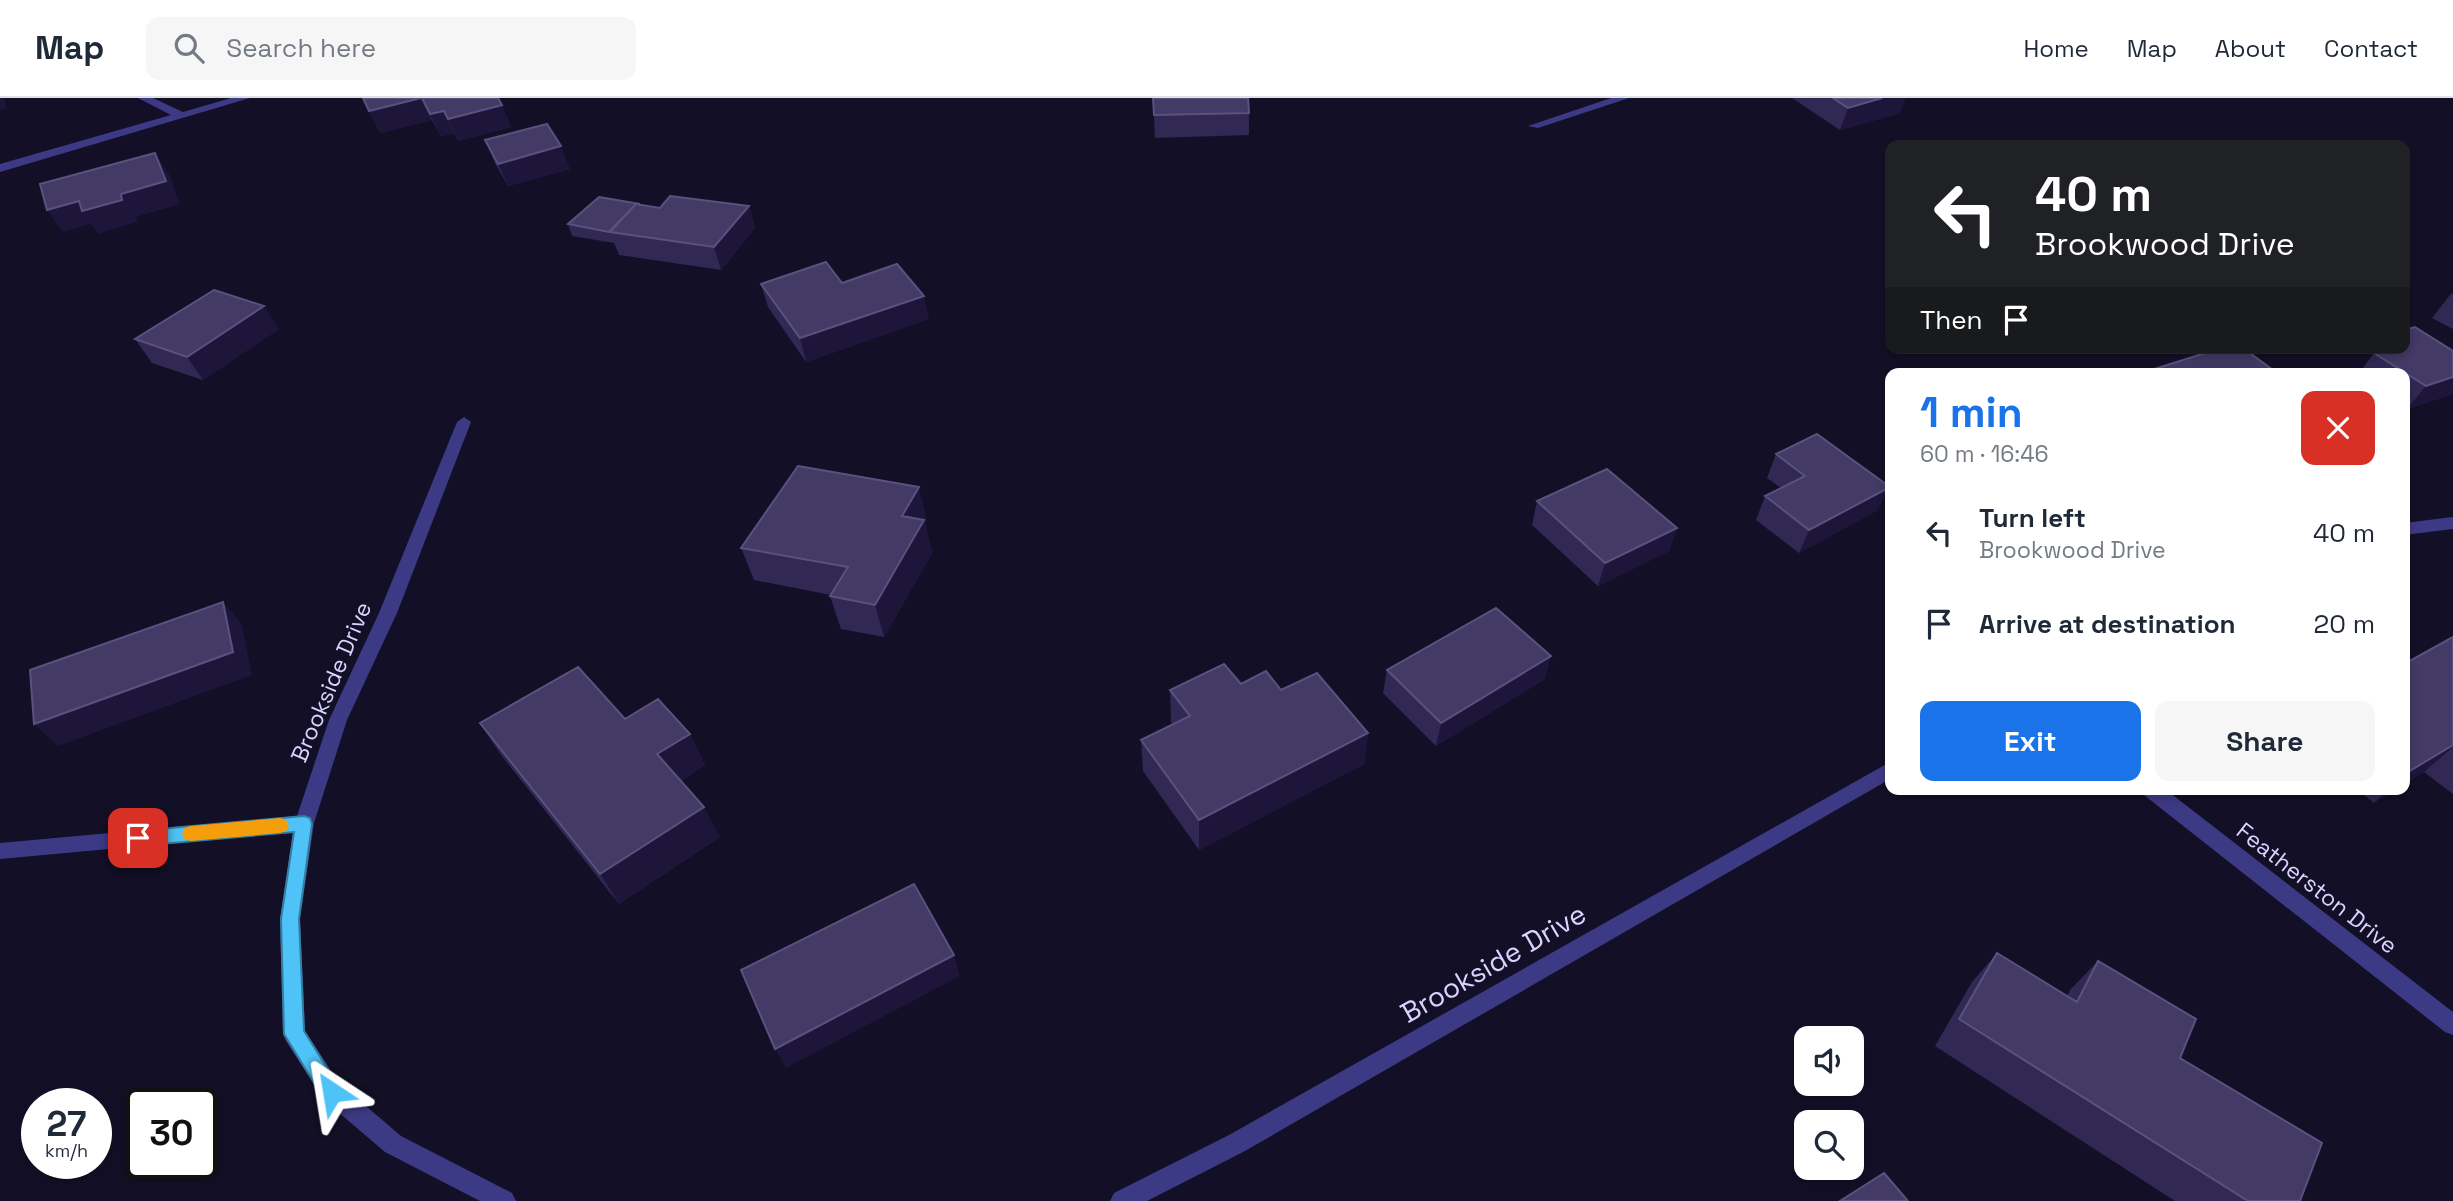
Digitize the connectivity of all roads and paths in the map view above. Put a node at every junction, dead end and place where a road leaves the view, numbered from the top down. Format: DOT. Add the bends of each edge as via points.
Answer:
graph roads {
  1 [pos="144,98"];
  2 [pos="244,98"];
  3 [pos="1623,98"];
  4 [pos="182,116"];
  5 [pos="1534,126"];
  6 [pos="0,168"];
  7 [pos="464,422"];
  8 [pos="2453,523"];
  9 [pos="2410,528"];
  10 [pos="1885,773"];
  11 [pos="2159,795"];
  12 [pos="304,824"];
  13 [pos="0,851"];
  14 [pos="2453,1025"];
  15 [pos="504,1201"];
  16 [pos="1122,1201"];
  1 -- 4 [label="street"];
  2 -- 4 [label="street"];
  3 -- 5 [label="street"];
  4 -- 6 [label="street"];
  7 -- 12 [label="street, Brookside Drive" via="388,613 338,720"];
  8 -- 9 [label="street"];
  10 -- 16 [label="street, Brookside Drive" via="1237,1143"];
  11 -- 14 [label="street, Featherston Drive"];
  12 -- 13 [label="street"];
  12 -- 15 [label="street, Brookside Drive" via="290,919 294,1034 332,1092 394,1144"];
}
